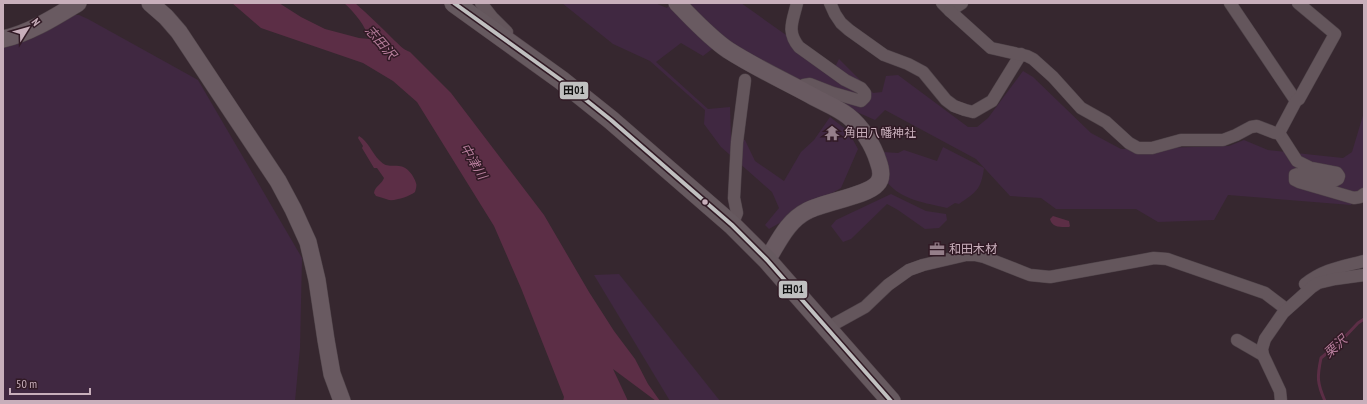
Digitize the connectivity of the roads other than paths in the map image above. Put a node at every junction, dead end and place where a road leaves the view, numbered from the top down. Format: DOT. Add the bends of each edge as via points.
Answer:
graph roads {
  1 [pos="78,3"];
  2 [pos="150,3"];
  3 [pos="677,3"];
  4 [pos="797,3"];
  5 [pos="830,3"];
  6 [pos="962,3"];
  7 [pos="1230,3"];
  8 [pos="1298,3"];
  9 [pos="461,5"];
  10 [pos="486,6"];
  11 [pos="946,7"];
  12 [pos="3,39"];
  13 [pos="511,44"];
  14 [pos="1021,54"];
  15 [pos="745,80"];
  16 [pos="802,91"];
  17 [pos="1296,101"];
  18 [pos="1278,133"];
  19 [pos="1364,194"];
  20 [pos="732,225"];
  21 [pos="767,260"];
  22 [pos="1364,261"];
  23 [pos="1364,275"];
  24 [pos="1289,307"];
  25 [pos="827,328"];
  26 [pos="1237,340"];
  27 [pos="1263,355"];
  28 [pos="342,401"];
  29 [pos="891,401"];
  30 [pos="1281,401"];
  1 -- 12 [label="street" via="33,28"];
  2 -- 28 [label="street" via="163,13 179,32 278,181 293,209 308,242 317,280 332,374"];
  3 -- 16 [label="street" via="727,49"];
  4 -- 16 [label="street" via="791,34 794,40 845,80 861,88 865,97 861,101 852,99 810,84 804,85"];
  5 -- 14 [label="street" via="834,14 849,30 884,55 923,72 946,100 965,110 973,112 992,101"];
  6 -- 11 [label="street"];
  7 -- 17 [label="street"];
  8 -- 17 [label="street" via="1335,34"];
  9 -- 13 [label="main road"];
  10 -- 13 [label="street" via="500,26 514,38"];
  11 -- 14 [label="street" via="991,48"];
  13 -- 20 [label="main road" via="611,120"];
  14 -- 18 [label="street" via="1034,59 1081,108 1106,122 1138,148 1152,148 1181,140 1223,140 1257,126"];
  15 -- 20 [label="street" via="737,142 734,198 737,213"];
  16 -- 21 [label="street" via="849,117 869,141 877,156 881,175 878,184 869,190 818,206 801,215 784,231"];
  17 -- 18 [label="street"];
  18 -- 19 [label="street" via="1297,162 1311,168 1337,173 1339,176 1334,181 1298,174 1295,175 1295,180 1354,198"];
  20 -- 21 [label="main road"];
  21 -- 25 [label="main road"];
  22 -- 24 [label="street" via="1321,273 1295,293"];
  23 -- 24 [label="street" via="1318,283"];
  24 -- 25 [label="street" via="1265,293 1167,259 1154,258 1050,277 1030,274 984,257 966,255 909,270 888,285 865,307"];
  24 -- 27 [label="street" via="1265,339"];
  25 -- 29 [label="main road"];
  26 -- 27 [label="street"];
  27 -- 30 [label="street" via="1280,391"];
}
